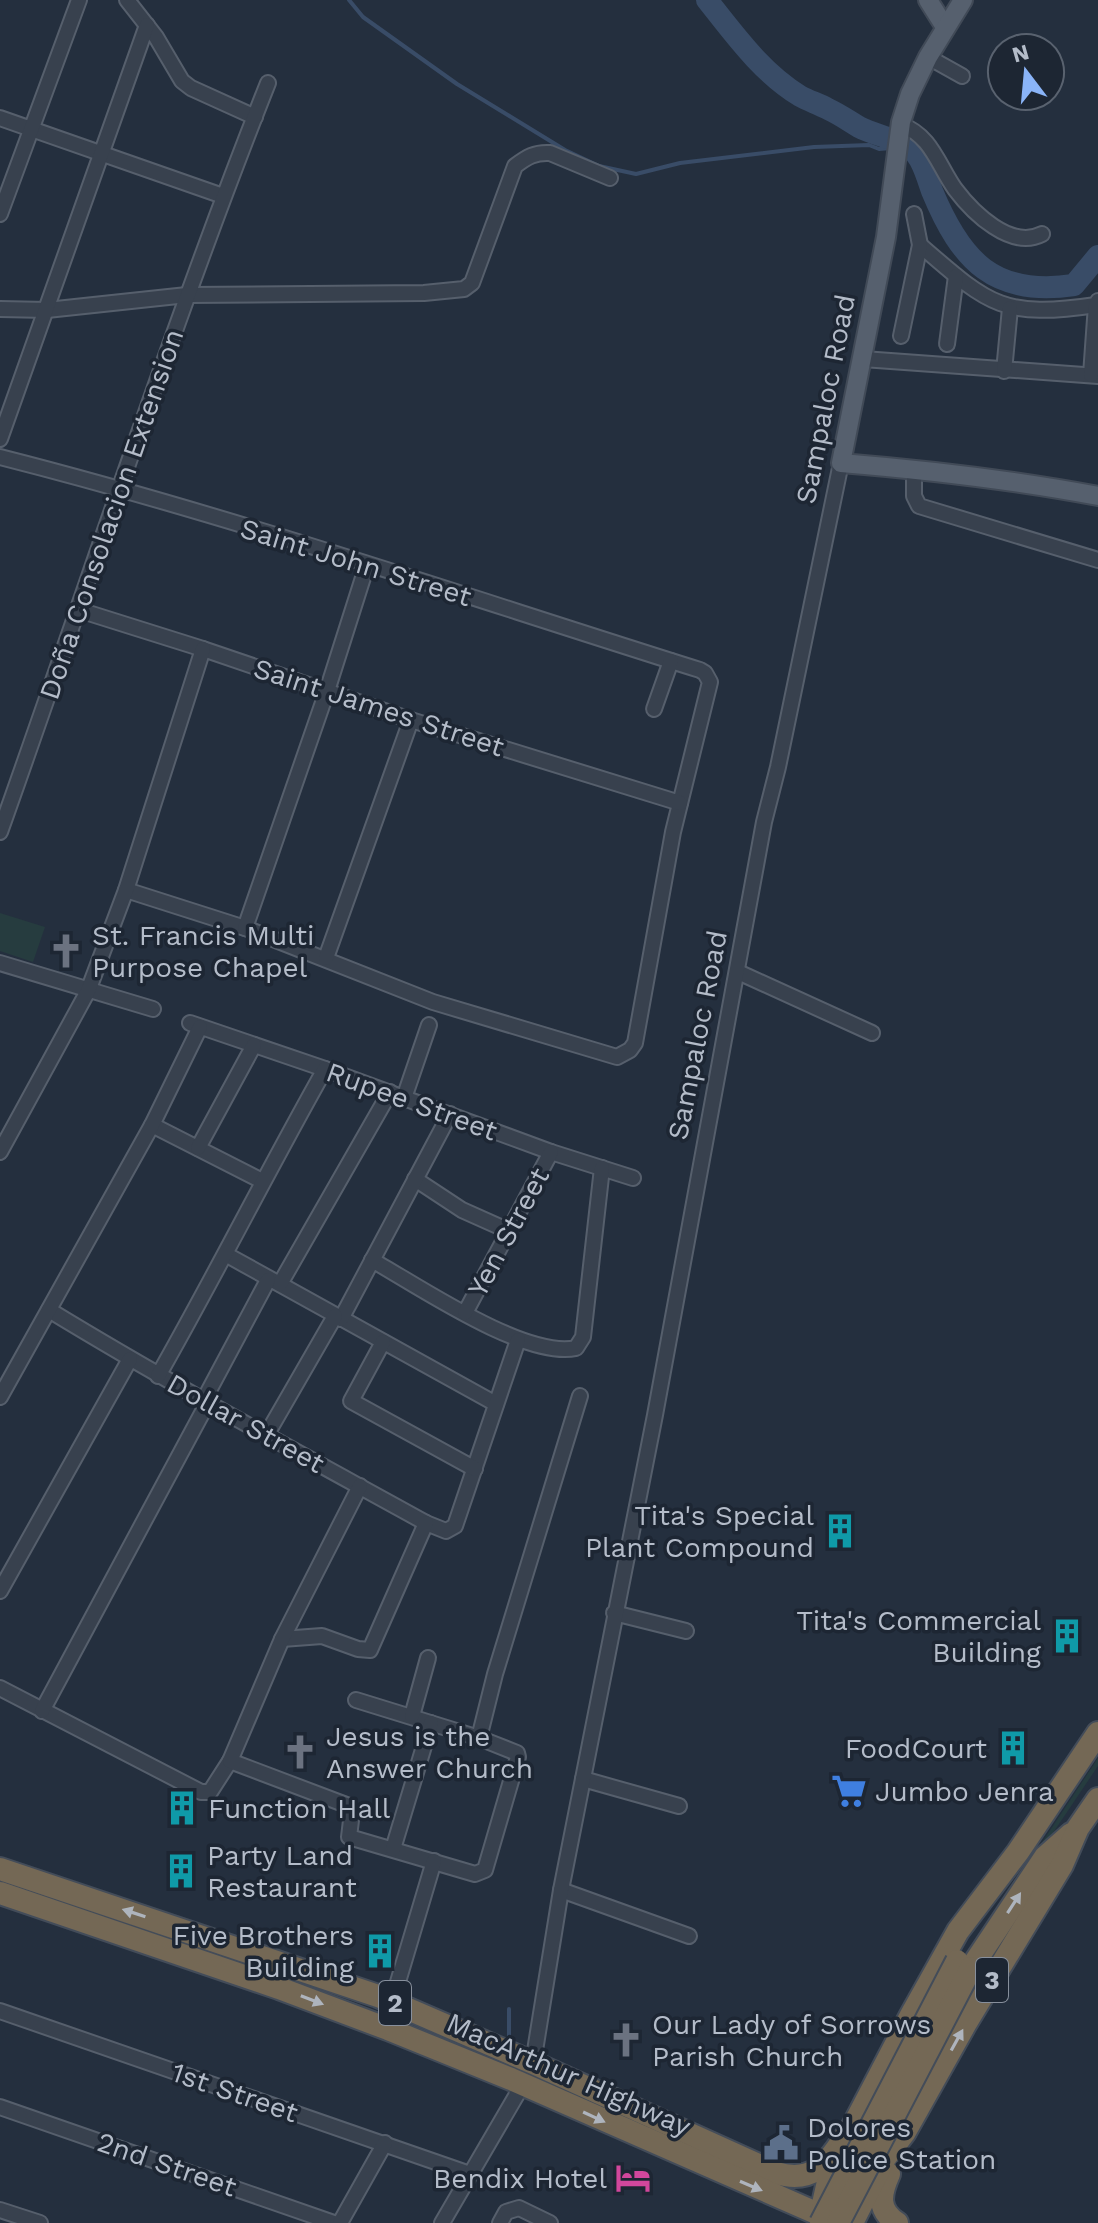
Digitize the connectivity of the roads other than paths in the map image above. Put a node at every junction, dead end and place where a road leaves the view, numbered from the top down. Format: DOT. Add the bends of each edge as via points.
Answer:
graph roads {
  1 [pos="79,0"];
  2 [pos="127,0"];
  3 [pos="928,0"];
  4 [pos="963,0"];
  5 [pos="147,25"];
  6 [pos="945,27"];
  7 [pos="928,57"];
  8 [pos="962,76"];
  9 [pos="268,83"];
  10 [pos="255,117"];
  11 [pos="0,118"];
  12 [pos="30,128"];
  13 [pos="900,128"];
  14 [pos="100,155"];
  15 [pos="610,178"];
  16 [pos="223,196"];
  17 [pos="0,214"];
  18 [pos="914,214"];
  19 [pos="1042,234"];
  20 [pos="920,245"];
  21 [pos="956,276"];
  22 [pos="187,295"];
  23 [pos="1010,308"];
  24 [pos="1096,308"];
  25 [pos="0,309"];
  26 [pos="47,310"];
  27 [pos="901,336"];
  28 [pos="947,344"];
  29 [pos="863,359"];
  30 [pos="1004,371"];
  31 [pos="1094,375"];
  32 [pos="0,439"];
  33 [pos="0,457"];
  34 [pos="841,463"];
  35 [pos="914,469"];
  36 [pos="120,488"];
  37 [pos="1098,496"];
  38 [pos="1098,560"];
  39 [pos="367,565"];
  40 [pos="79,610"];
  41 [pos="203,649"];
  42 [pos="671,661"];
  43 [pos="327,691"];
  44 [pos="654,709"];
  45 [pos="411,720"];
  46 [pos="680,803"];
  47 [pos="0,832"];
  48 [pos="126,890"];
  49 [pos="245,928"];
  50 [pos="326,958"];
  51 [pos="0,963"];
  52 [pos="738,972"];
  53 [pos="88,991"];
  54 [pos="153,1009"];
  55 [pos="429,1025"];
  56 [pos="872,1033"];
  57 [pos="254,1045"];
  58 [pos="325,1069"];
  59 [pos="397,1095"];
  60 [pos="450,1114"];
  61 [pos="152,1125"];
  62 [pos="198,1148"];
  63 [pos="0,1152"];
  64 [pos="551,1152"];
  65 [pos="602,1168"];
  66 [pos="633,1178"];
  67 [pos="415,1179"];
  68 [pos="262,1181"];
  69 [pos="509,1231"];
  70 [pos="227,1255"];
  71 [pos="372,1260"];
  72 [pos="274,1282"];
  73 [pos="49,1310"];
  74 [pos="465,1313"];
  75 [pos="338,1317"];
  76 [pos="518,1340"];
  77 [pos="383,1342"];
  78 [pos="130,1359"];
  79 [pos="158,1376"];
  80 [pos="580,1396"];
  81 [pos="0,1397"];
  82 [pos="207,1404"];
  83 [pos="496,1404"];
  84 [pos="267,1434"];
  85 [pos="475,1469"];
  86 [pos="360,1486"];
  87 [pos="426,1523"];
  88 [pos="0,1591"];
  89 [pos="614,1613"];
  90 [pos="686,1631"];
  91 [pos="282,1639"];
  92 [pos="428,1658"];
  93 [pos="0,1688"];
  94 [pos="356,1700"];
  95 [pos="42,1711"];
  96 [pos="412,1716"];
  97 [pos="431,1723"];
  98 [pos="1098,1733"];
  99 [pos="479,1738"];
  100 [pos="230,1761"];
  101 [pos="583,1779"];
  102 [pos="1098,1799"];
  103 [pos="679,1806"];
  104 [pos="1078,1828"];
  105 [pos="393,1849"];
  106 [pos="1018,1852"];
  107 [pos="434,1861"];
  108 [pos="0,1869"];
  109 [pos="561,1890"];
  110 [pos="0,1893"];
  111 [pos="689,1936"];
  112 [pos="964,1965"];
  113 [pos="392,2002"];
  114 [pos="0,2011"];
  115 [pos="533,2063"];
  116 [pos="521,2089"];
  117 [pos="0,2107"];
  118 [pos="850,2130"];
  119 [pos="905,2132"];
  120 [pos="385,2143"];
  121 [pos="831,2168"];
  122 [pos="470,2174"];
  123 [pos="872,2184"];
  124 [pos="783,2199"];
  125 [pos="0,2210"];
  126 [pos="892,2219"];
  127 [pos="832,2222"];
  128 [pos="40,2223"];
  129 [pos="337,2223"];
  130 [pos="442,2223"];
  131 [pos="500,2223"];
  132 [pos="550,2223"];
  133 [pos="795,2223"];
  134 [pos="852,2223"];
  1 -- 12 [label="street"];
  2 -- 5 [label="street"];
  3 -- 6 [label="main road"];
  4 -- 6 [label="main road, Sampaloc Road"];
  5 -- 10 [label="street" via="182,81"];
  5 -- 14 [label="street"];
  6 -- 7 [label="main road, Sampaloc Road"];
  7 -- 8 [label="street"];
  7 -- 13 [label="main road, Sampaloc Road"];
  9 -- 10 [label="street, Doña Consolacion Extension"];
  10 -- 16 [label="street, Doña Consolacion Extension"];
  11 -- 12 [label="street"];
  12 -- 14 [label="street"];
  12 -- 17 [label="street"];
  13 -- 19 [label="street" via="920,134 960,195 987,220 1023,240"];
  13 -- 29 [label="main road, Sampaloc Road"];
  14 -- 16 [label="street"];
  14 -- 26 [label="street"];
  15 -- 22 [label="street" via="550,153 528,156 515,166 472,283 464,289"];
  16 -- 22 [label="street, Doña Consolacion Extension"];
  18 -- 20 [label="street"];
  20 -- 21 [label="street"];
  20 -- 27 [label="street"];
  21 -- 23 [label="street" via="976,293"];
  21 -- 28 [label="street"];
  22 -- 26 [label="street"];
  22 -- 36 [label="street, Doña Consolacion Extension"];
  23 -- 24 [label="street"];
  23 -- 30 [label="street"];
  24 -- 31 [label="street"];
  25 -- 26 [label="street"];
  26 -- 32 [label="street"];
  29 -- 30 [label="street"];
  29 -- 34 [label="main road, Sampaloc Road"];
  30 -- 31 [label="street"];
  33 -- 36 [label="street, Saint John Street"];
  34 -- 35 [label="main road"];
  34 -- 52 [label="street, Sampaloc Road" via="764,822"];
  35 -- 37 [label="main road"];
  35 -- 38 [label="street" via="919,506"];
  36 -- 39 [label="street, Saint John Street"];
  36 -- 40 [label="street, Doña Consolacion Extension"];
  39 -- 42 [label="street, Saint John Street"];
  39 -- 43 [label="street"];
  40 -- 41 [label="street, Saint James Street"];
  40 -- 47 [label="street, Doña Consolacion Extension"];
  41 -- 43 [label="street, Saint James Street"];
  41 -- 48 [label="street"];
  42 -- 44 [label="street"];
  42 -- 46 [label="street, Saint John Street" via="700,670 710,687"];
  43 -- 45 [label="street, Saint James Street"];
  43 -- 49 [label="street"];
  45 -- 46 [label="street, Saint James Street"];
  45 -- 50 [label="street"];
  46 -- 50 [label="street" via="635,1043 624,1055 613,1057 433,1002"];
  48 -- 49 [label="street"];
  48 -- 53 [label="street"];
  49 -- 50 [label="street"];
  51 -- 53 [label="street"];
  52 -- 56 [label="street"];
  52 -- 89 [label="street, Sampaloc Road"];
  53 -- 54 [label="street"];
  53 -- 63 [label="street"];
  55 -- 59 [label="street"];
  57 -- 58 [label="street, Rupee Street"];
  57 -- 61 [label="street, Rupee Street" via="195,1025"];
  57 -- 62 [label="street"];
  58 -- 59 [label="street, Rupee Street"];
  58 -- 68 [label="street"];
  59 -- 60 [label="street, Rupee Street"];
  59 -- 72 [label="street"];
  60 -- 64 [label="street, Rupee Street"];
  60 -- 67 [label="street"];
  61 -- 62 [label="street"];
  61 -- 73 [label="street"];
  62 -- 68 [label="street"];
  64 -- 65 [label="street, Rupee Street"];
  64 -- 69 [label="street, Yen Street"];
  65 -- 66 [label="street, Rupee Street"];
  65 -- 76 [label="street" via="583,1337 576,1348 564,1351"];
  67 -- 69 [label="street" via="462,1210"];
  67 -- 71 [label="street"];
  68 -- 70 [label="street"];
  69 -- 74 [label="street, Yen Street"];
  70 -- 72 [label="street"];
  70 -- 79 [label="street"];
  71 -- 74 [label="street"];
  71 -- 75 [label="street"];
  72 -- 75 [label="street"];
  72 -- 82 [label="street" via="206,1396"];
  73 -- 78 [label="street, Dollar Street"];
  73 -- 81 [label="street"];
  74 -- 76 [label="street"];
  75 -- 77 [label="street"];
  75 -- 84 [label="street"];
  76 -- 83 [label="street"];
  77 -- 83 [label="street"];
  77 -- 85 [label="street" via="351,1401"];
  78 -- 79 [label="street, Dollar Street"];
  78 -- 88 [label="street"];
  79 -- 82 [label="street, Dollar Street"];
  80 -- 99 [label="street"];
  82 -- 84 [label="street, Dollar Street"];
  82 -- 95 [label="street"];
  83 -- 85 [label="street"];
  84 -- 86 [label="street, Dollar Street"];
  85 -- 87 [label="street, Dollar Street" via="455,1526 446,1531"];
  86 -- 87 [label="street, Dollar Street"];
  86 -- 91 [label="street"];
  87 -- 91 [label="street" via="370,1650 322,1636"];
  89 -- 90 [label="street"];
  89 -- 101 [label="street, Sampaloc Road"];
  91 -- 100 [label="street"];
  92 -- 96 [label="street"];
  93 -- 95 [label="street"];
  94 -- 96 [label="street"];
  95 -- 100 [label="street" via="201,1792 210,1792"];
  96 -- 97 [label="street"];
  97 -- 99 [label="street"];
  97 -- 105 [label="street"];
  98 -- 106 [label="highway, 3"];
  99 -- 107 [label="street" via="518,1757 485,1870 475,1874"];
  100 -- 105 [label="street" via="349,1806 349,1837"];
  101 -- 103 [label="street"];
  101 -- 109 [label="street, Sampaloc Road"];
  102 -- 104 [label="highway, 3"];
  112 -- 104 [label="highway, 3, one-way" via="1045,1857"];
  119 -- 104 [label="highway, 3, one-way" via="1062,1865"];
  105 -- 107 [label="street"];
  106 -- 112 [label="highway, 3"];
  106 -- 118 [label="highway, 3" via="958,1931"];
  107 -- 113 [label="street"];
  113 -- 108 [label="highway, MacArthur Highway / 2, one-way"];
  109 -- 111 [label="street"];
  109 -- 115 [label="street, Sampaloc Road"];
  110 -- 116 [label="highway, MacArthur Highway / 2, one-way" via="308,1998"];
  112 -- 127 [label="highway, 3, bridge"];
  113 -- 115 [label="highway, MacArthur Highway / 2"];
  114 -- 120 [label="street, 1st Street"];
  115 -- 118 [label="highway, MacArthur Highway / 2" via="776,2173 800,2177 825,2165"];
  116 -- 122 [label="street"];
  116 -- 124 [label="highway, MacArthur Highway / 2, one-way"];
  117 -- 129 [label="street, 2nd Street"];
  118 -- 121 [label="highway, 3"];
  119 -- 123 [label="highway, 3"];
  119 -- 126 [label="highway" via="882,2189 881,2207"];
  120 -- 122 [label="street, 1st Street"];
  120 -- 129 [label="street"];
  121 -- 123 [label="highway" via="834,2179 851,2191"];
  121 -- 127 [label="highway, 3" via="823,2204"];
  122 -- 130 [label="street"];
  123 -- 134 [label="highway, 3"];
  124 -- 127 [label="highway, MacArthur Highway / 2"];
  124 -- 133 [label="highway"];
  125 -- 128 [label="street"];
  131 -- 132 [label="street" via="506,2212 519,2208"];
}
